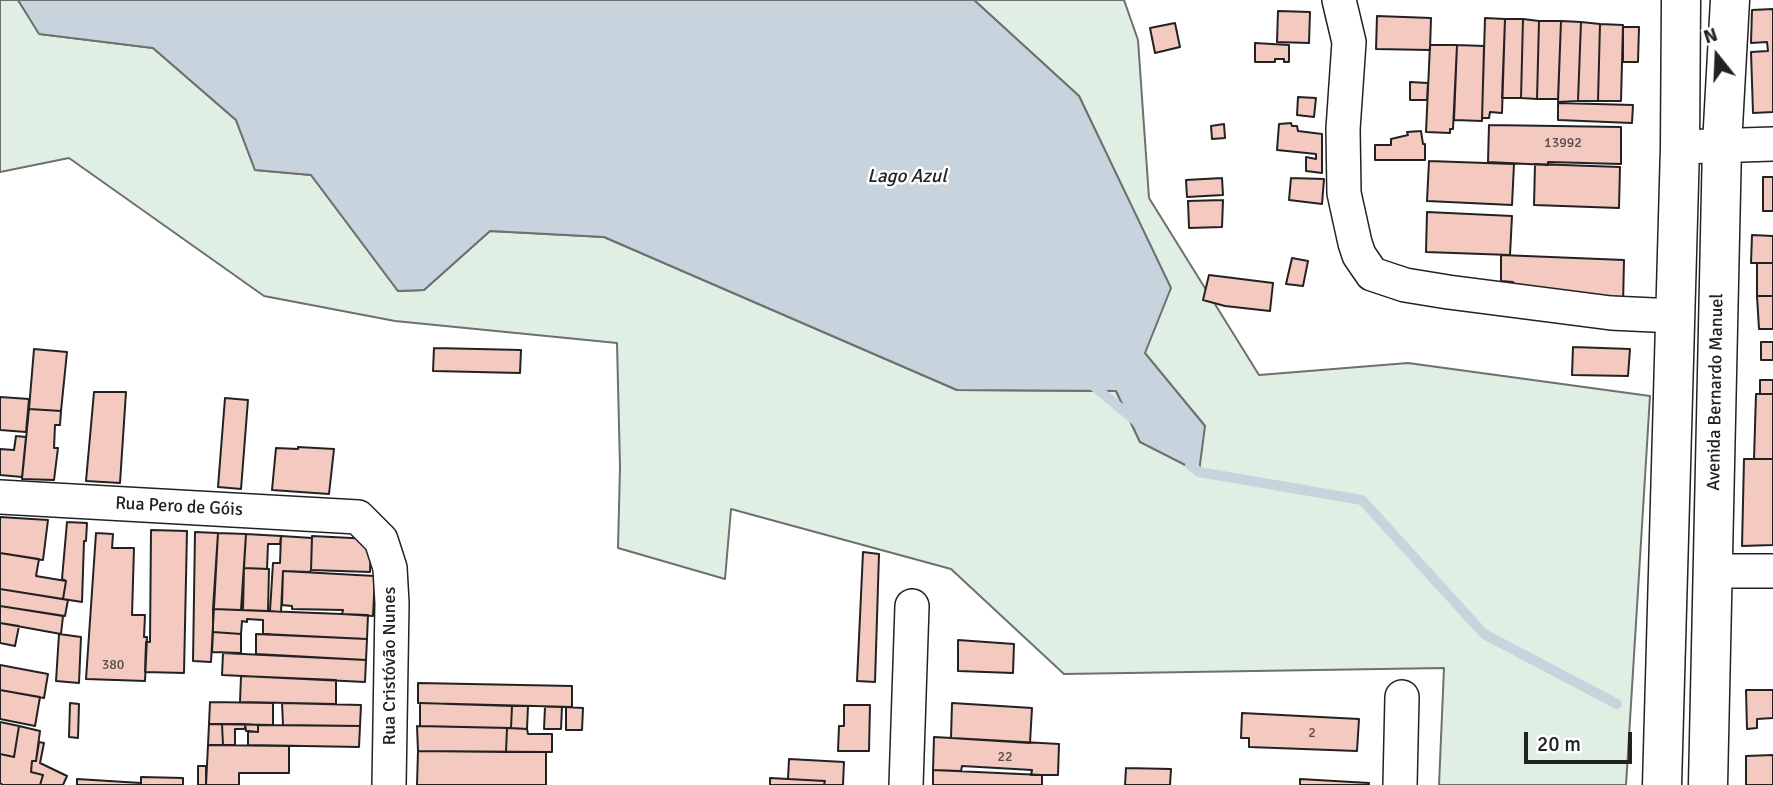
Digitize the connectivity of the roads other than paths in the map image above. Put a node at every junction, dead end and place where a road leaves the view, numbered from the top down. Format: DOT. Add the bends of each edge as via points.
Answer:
graph roads {
  1 [pos="1339,0"];
  2 [pos="1673,0"];
  3 [pos="1730,0"];
  4 [pos="1773,144"];
  5 [pos="1722,145"];
  6 [pos="1679,147"];
  7 [pos="1675,316"];
  8 [pos="0,497"];
  9 [pos="358,517"];
  10 [pos="1712,571"];
  11 [pos="1773,571"];
  12 [pos="912,606"];
  13 [pos="1402,697"];
  14 [pos="389,785"];
  15 [pos="906,785"];
  16 [pos="1400,785"];
  17 [pos="1662,785"];
  18 [pos="1708,785"];
  1 -- 7 [label="street" via="1349,43 1343,194 1359,255 1372,274 1448,292 1611,313"];
  2 -- 6 [label="street"];
  3 -- 5 [label="street, Avenida Bernardo Manuel"];
  4 -- 5 [label="street"];
  5 -- 6 [label="street"];
  5 -- 10 [label="street, Avenida Bernardo Manuel"];
  6 -- 7 [label="street"];
  7 -- 17 [label="street"];
  8 -- 9 [label="street, Rua Pero de Góis"];
  9 -- 14 [label="street, Rua Cristóvão Nunes" via="381,540 390,568"];
  10 -- 11 [label="street"];
  10 -- 18 [label="street, Avenida Bernardo Manuel"];
  12 -- 15 [label="street"];
  13 -- 16 [label="street"];
}
